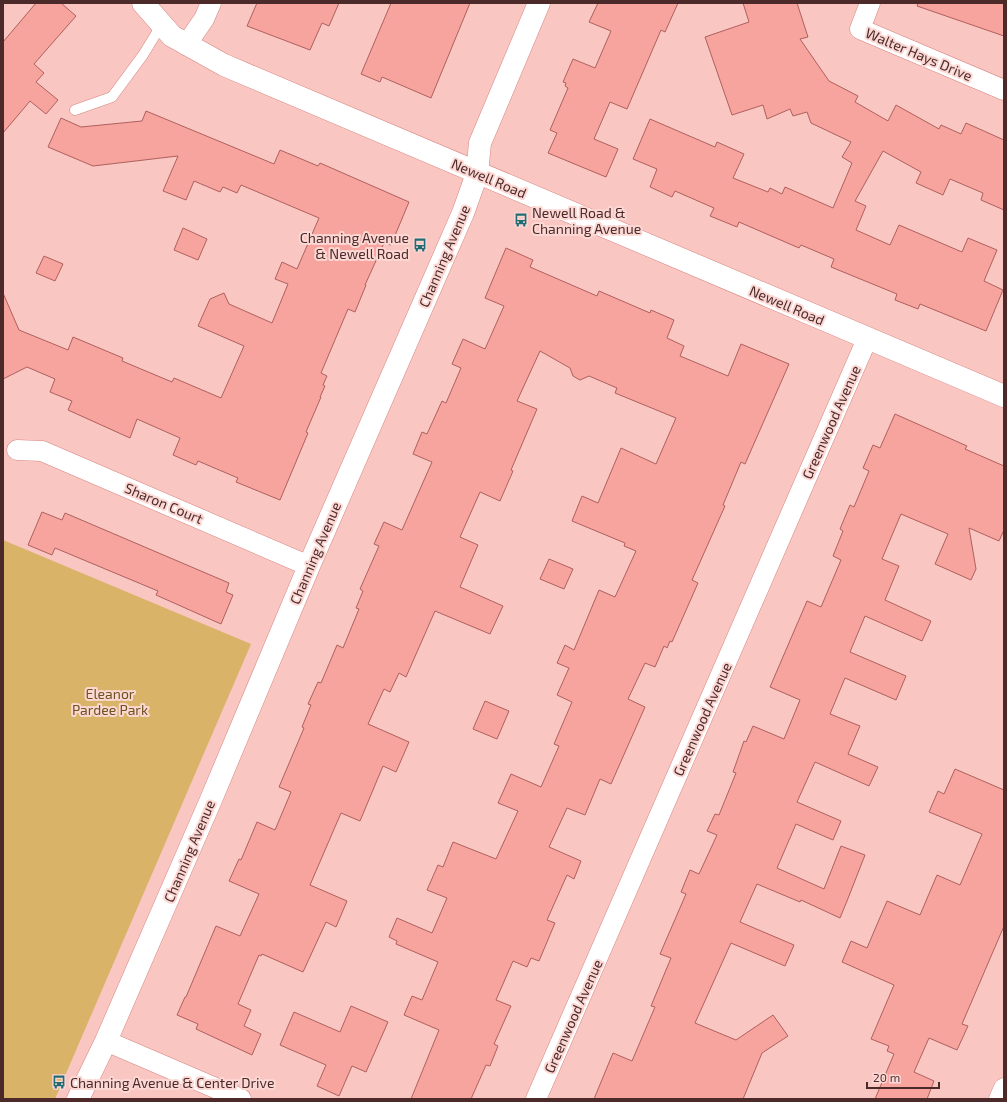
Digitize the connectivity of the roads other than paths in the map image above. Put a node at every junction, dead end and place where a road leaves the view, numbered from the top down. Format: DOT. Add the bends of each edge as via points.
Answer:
graph roads {
  1 [pos="143,3"];
  2 [pos="211,3"];
  3 [pos="540,3"];
  4 [pos="870,3"];
  5 [pos="162,24"];
  6 [pos="186,45"];
  7 [pos="1004,90"];
  8 [pos="75,110"];
  9 [pos="477,174"];
  10 [pos="867,339"];
  11 [pos="1004,396"];
  12 [pos="17,450"];
  13 [pos="309,566"];
  14 [pos="106,1041"];
  15 [pos="1004,1088"];
  16 [pos="78,1099"];
  17 [pos="241,1099"];
  18 [pos="536,1099"];
  19 [pos="999,1099"];
  1 -- 5 [label="street, Newell Road"];
  2 -- 6 [label="street" via="204,19"];
  3 -- 9 [label="street, Channing Avenue" via="480,143"];
  4 -- 7 [label="street, Walter Hays Drive" via="860,30"];
  5 -- 6 [label="street, Newell Road" via="172,36"];
  5 -- 8 [label="lane" via="112,97"];
  6 -- 9 [label="street, Newell Road" via="224,65"];
  9 -- 10 [label="street, Newell Road"];
  9 -- 13 [label="street, Channing Avenue" via="463,213"];
  10 -- 11 [label="street, Newell Road"];
  10 -- 18 [label="street, Greenwood Avenue"];
  12 -- 13 [label="street, Sharon Court" via="42,451"];
  13 -- 14 [label="street, Channing Avenue"];
  14 -- 16 [label="street, Channing Avenue"];
  14 -- 17 [label="street"];
  15 -- 19 [label="street"];
}
